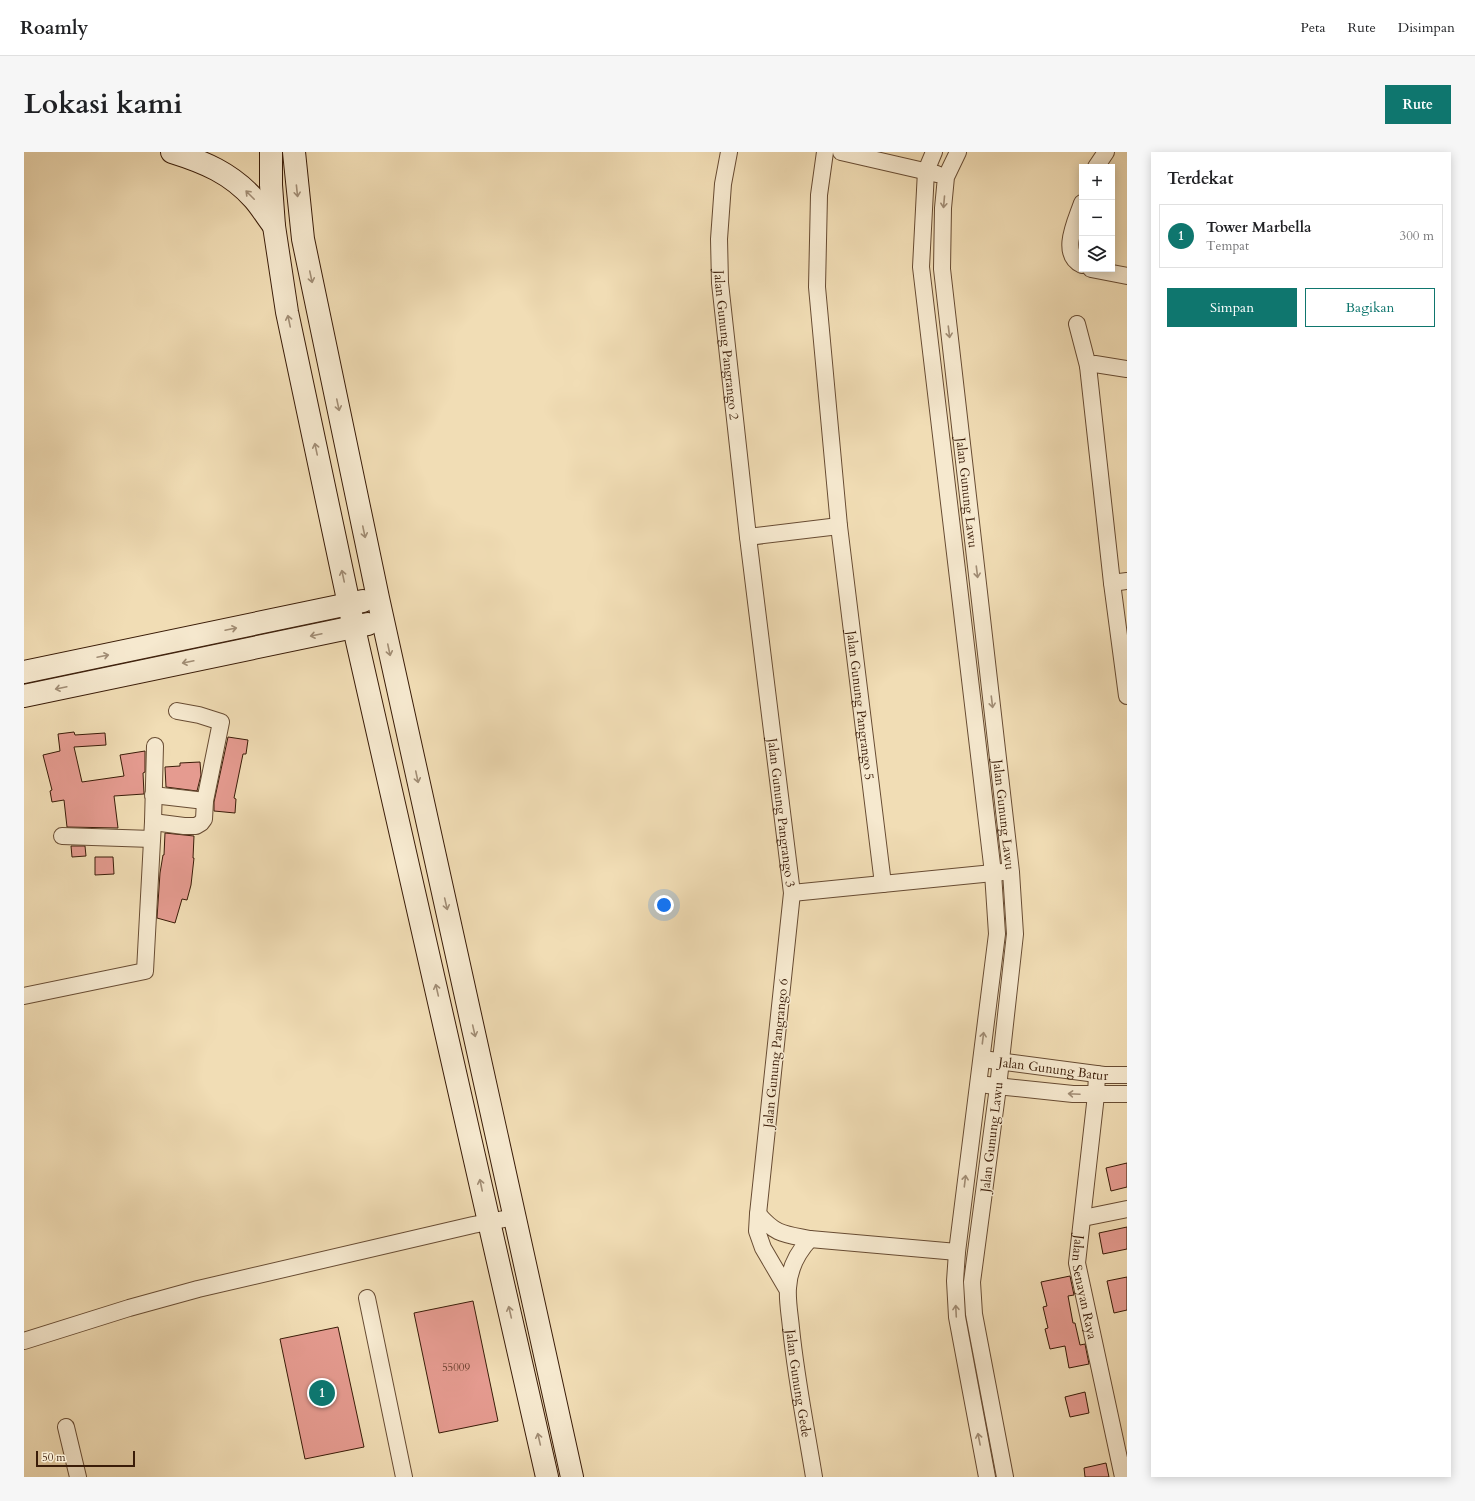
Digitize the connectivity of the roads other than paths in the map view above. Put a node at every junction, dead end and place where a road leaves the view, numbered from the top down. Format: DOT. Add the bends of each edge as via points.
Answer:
graph roads {
  1 [pos="172,152"];
  2 [pos="272,152"];
  3 [pos="294,152"];
  4 [pos="729,152"];
  5 [pos="825,152"];
  6 [pos="841,152"];
  7 [pos="934,152"];
  8 [pos="958,152"];
  9 [pos="1106,152"];
  10 [pos="1098,164"];
  11 [pos="926,171"];
  12 [pos="946,177"];
  13 [pos="1079,214"];
  14 [pos="274,226"];
  15 [pos="1079,264"];
  16 [pos="1106,272"];
  17 [pos="1127,276"];
  18 [pos="1077,324"];
  19 [pos="1088,366"];
  20 [pos="1127,370"];
  21 [pos="839,526"];
  22 [pos="748,537"];
  23 [pos="1120,582"];
  24 [pos="378,598"];
  25 [pos="349,604"];
  26 [pos="383,621"];
  27 [pos="354,628"];
  28 [pos="24,672"];
  29 [pos="24,696"];
  30 [pos="1127,696"];
  31 [pos="177,711"];
  32 [pos="155,746"];
  33 [pos="154,795"];
  34 [pos="205,801"];
  35 [pos="153,822"];
  36 [pos="62,836"];
  37 [pos="152,839"];
  38 [pos="1011,872"];
  39 [pos="993,874"];
  40 [pos="883,884"];
  41 [pos="792,893"];
  42 [pos="24,996"];
  43 [pos="981,1059"];
  44 [pos="1000,1062"];
  45 [pos="1097,1074"];
  46 [pos="1127,1075"];
  47 [pos="977,1084"];
  48 [pos="998,1087"];
  49 [pos="1127,1094"];
  50 [pos="1096,1095"];
  51 [pos="1127,1209"];
  52 [pos="758,1214"];
  53 [pos="515,1217"];
  54 [pos="1083,1218"];
  55 [pos="489,1221"];
  56 [pos="810,1239"];
  57 [pos="957,1252"];
  58 [pos="787,1289"];
  59 [pos="368,1298"];
  60 [pos="24,1341"];
  61 [pos="66,1427"];
  62 [pos="402,1476"];
  63 [pos="78,1477"];
  64 [pos="547,1477"];
  65 [pos="572,1477"];
  66 [pos="814,1477"];
  67 [pos="986,1477"];
  68 [pos="1005,1477"];
  69 [pos="1123,1477"];
  14 -- 1 [label="street, one-way" via="254,199 237,183 215,168"];
  2 -- 14 [label="street"];
  3 -- 24 [label="street, one-way" via="303,239"];
  4 -- 22 [label="street, Jalan Gunung Pangrango 2" via="723,184 719,239 720,283"];
  5 -- 21 [label="street" via="819,196 817,287"];
  6 -- 11 [label="street"];
  7 -- 11 [label="street, Jalan Gunung Lawu"];
  8 -- 12 [label="street, Jalan Gunung Lawu"];
  9 -- 10 [label="street"];
  11 -- 12 [label="street"];
  11 -- 39 [label="street, Jalan Gunung Lawu" via="921,267"];
  12 -- 38 [label="street, Jalan Gunung Lawu, one-way" via="942,269"];
  13 -- 15 [label="street" via="1070,245 1071,254"];
  25 -- 14 [label="street, one-way" via="287,312"];
  16 -- 17 [label="street"];
  18 -- 19 [label="street"];
  19 -- 20 [label="street" via="1096,364"];
  19 -- 23 [label="street"];
  21 -- 22 [label="street"];
  21 -- 40 [label="street, Jalan Gunung Pangrango 5"];
  22 -- 41 [label="street, Jalan Gunung Pangrango 3"];
  23 -- 30 [label="street"];
  24 -- 25 [label="street"];
  24 -- 26 [label="street"];
  25 -- 27 [label="street"];
  28 -- 25 [label="street, one-way"];
  26 -- 27 [label="street"];
  26 -- 53 [label="street, one-way"];
  27 -- 29 [label="street, one-way"];
  55 -- 27 [label="street, one-way"];
  31 -- 34 [label="street" via="221,722"];
  32 -- 33 [label="street"];
  33 -- 34 [label="street"];
  33 -- 35 [label="street"];
  34 -- 35 [label="street" via="204,819 196,826"];
  35 -- 37 [label="street"];
  36 -- 37 [label="street"];
  37 -- 42 [label="street" via="144,971"];
  38 -- 39 [label="street, Jalan Gunung Pangrango 3"];
  38 -- 44 [label="street, Jalan Gunung Lawu" via="1015,934"];
  39 -- 40 [label="street, Jalan Gunung Pangrango 3"];
  43 -- 39 [label="street, Jalan Gunung Lawu, one-way" via="996,934"];
  40 -- 41 [label="street, Jalan Gunung Pangrango 3"];
  41 -- 52 [label="street, Jalan Gunung Pangrango 6"];
  43 -- 44 [label="street, Jalan Gunung Batur"];
  43 -- 47 [label="street, Jalan Gunung Lawu"];
  44 -- 45 [label="street, Jalan Gunung Batur"];
  44 -- 48 [label="street, Jalan Gunung Lawu"];
  45 -- 46 [label="street, Jalan Gunung Batur"];
  45 -- 50 [label="street, Jalan Senayan Raya"];
  47 -- 48 [label="street, Jalan Gunung Batur"];
  57 -- 47 [label="street, Jalan Gunung Lawu, one-way"];
  50 -- 48 [label="street, Jalan Gunung Batur, one-way"];
  48 -- 68 [label="street, Jalan Gunung Lawu" via="972,1282 974,1314"];
  49 -- 50 [label="street, Jalan Gunung Batur"];
  50 -- 54 [label="street, Jalan Senayan Raya"];
  51 -- 54 [label="street"];
  52 -- 56 [label="street" via="768,1226 778,1232"];
  52 -- 58 [label="street, Jalan Gunung Pangrango 6" via="758,1232 763,1248"];
  53 -- 55 [label="street"];
  53 -- 65 [label="street"];
  54 -- 69 [label="street, Jalan Senayan Raya" via="1077,1263"];
  55 -- 60 [label="street" via="198,1289"];
  64 -- 55 [label="street, one-way"];
  56 -- 57 [label="street"];
  56 -- 58 [label="street" via="796,1257"];
  67 -- 57 [label="street, Jalan Gunung Lawu, one-way" via="957,1317"];
  58 -- 66 [label="street, Jalan Gunung Gede" via="793,1347"];
  59 -- 62 [label="street"];
  61 -- 63 [label="street"];
}
